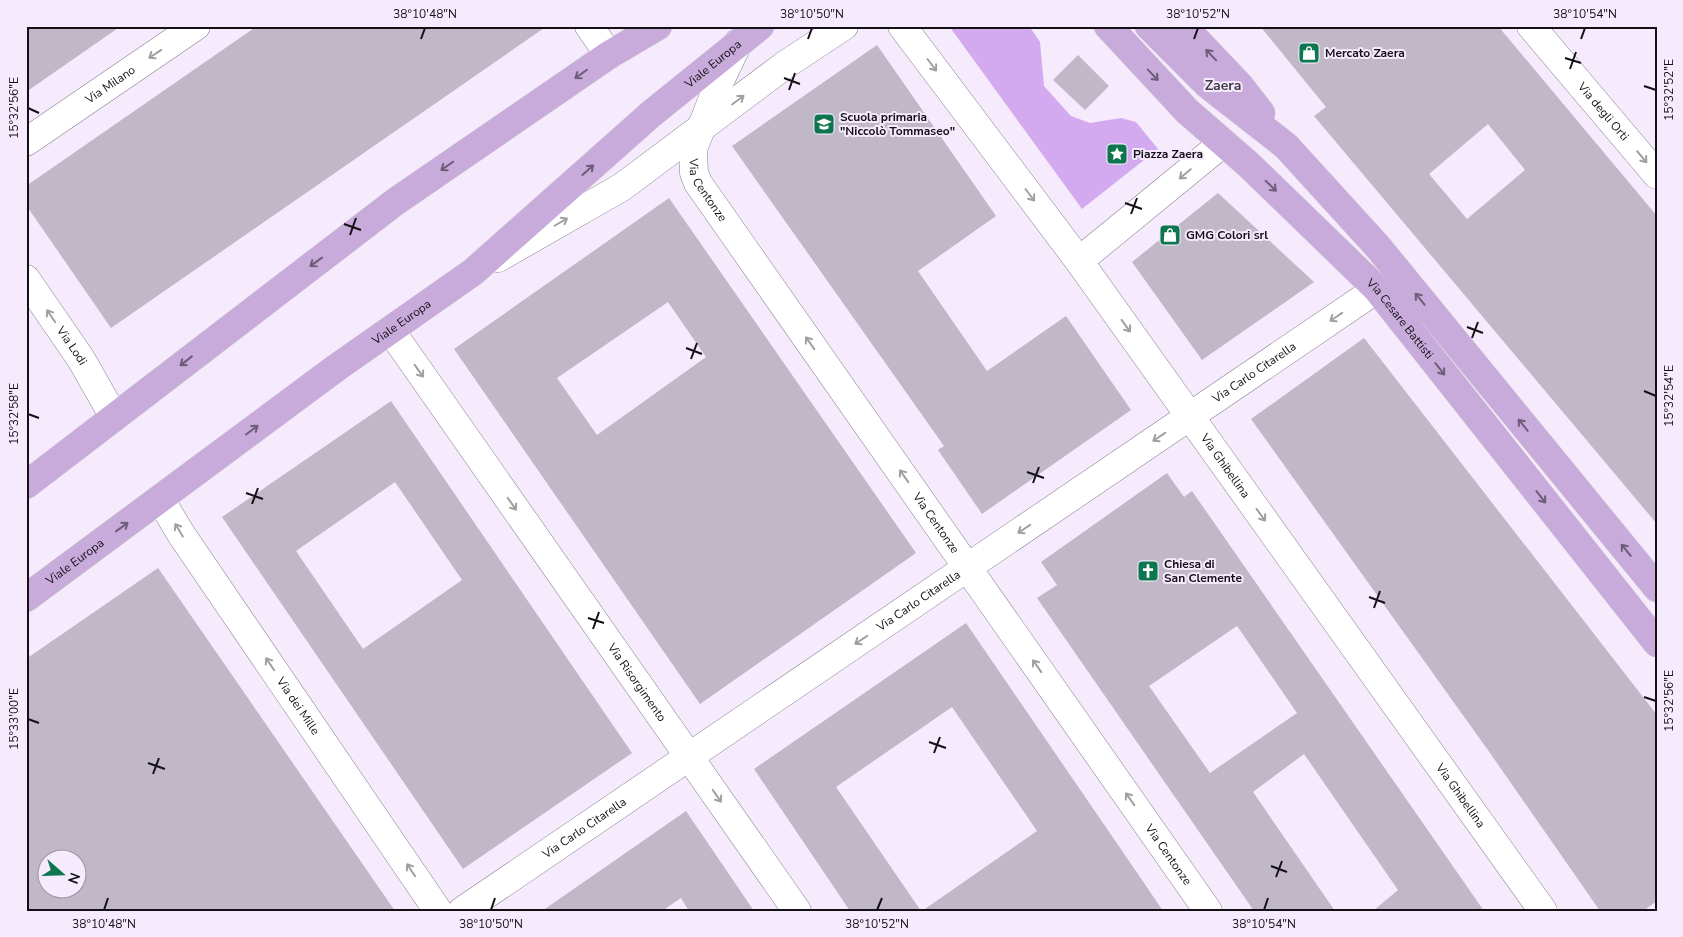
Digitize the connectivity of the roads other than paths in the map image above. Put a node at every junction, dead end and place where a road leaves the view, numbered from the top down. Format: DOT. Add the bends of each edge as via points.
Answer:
graph roads {
  1 [pos="196,26"];
  2 [pos="589,26"];
  3 [pos="760,26"];
  4 [pos="844,26"];
  5 [pos="902,26"];
  6 [pos="1096,26"];
  7 [pos="1108,26"];
  8 [pos="1149,26"];
  9 [pos="1183,26"];
  10 [pos="1531,26"];
  11 [pos="655,28"];
  12 [pos="738,43"];
  13 [pos="1128,49"];
  14 [pos="609,55"];
  15 [pos="703,127"];
  16 [pos="26,142"];
  17 [pos="1222,143"];
  18 [pos="1286,146"];
  19 [pos="1657,175"];
  20 [pos="1079,261"];
  21 [pos="473,272"];
  22 [pos="26,279"];
  23 [pos="1377,289"];
  24 [pos="391,331"];
  25 [pos="1190,416"];
  26 [pos="114,417"];
  27 [pos="26,484"];
  28 [pos="160,498"];
  29 [pos="968,567"];
  30 [pos="1657,588"];
  31 [pos="26,598"];
  32 [pos="1657,643"];
  33 [pos="689,756"];
  34 [pos="438,911"];
  35 [pos="462,911"];
  36 [pos="797,911"];
  37 [pos="1208,911"];
  38 [pos="1543,911"];
  1 -- 16 [label="street, Via Milano, one-way"];
  2 -- 14 [label="street"];
  3 -- 12 [label="main road, Viale Europa"];
  15 -- 4 [label="street, one-way" via="785,65"];
  5 -- 20 [label="street, Via Ghibellina, one-way"];
  6 -- 13 [label="street"];
  7 -- 13 [label="main road, Via Cesare Battisti"];
  8 -- 18 [label="main road" via="1208,85"];
  18 -- 9 [label="main road, one-way" via="1240,86"];
  10 -- 19 [label="street, Via degli Orti, one-way"];
  11 -- 14 [label="main road"];
  12 -- 15 [label="street, Via Centonze"];
  21 -- 12 [label="main road, Viale Europa, one-way" via="650,114"];
  13 -- 17 [label="main road, Via Cesare Battisti, one-way"];
  14 -- 26 [label="main road, one-way" via="395,202"];
  21 -- 15 [label="street, one-way" via="622,187"];
  29 -- 15 [label="street, Via Centonze, one-way" via="698,183 694,173 693,149"];
  17 -- 20 [label="street, one-way"];
  17 -- 23 [label="main road, Via Cesare Battisti, one-way"];
  30 -- 18 [label="main road, one-way" via="1378,247"];
  20 -- 25 [label="street, Via Ghibellina, one-way"];
  21 -- 24 [label="main road, Viale Europa"];
  26 -- 22 [label="street, Via Lodi, one-way" via="81,359"];
  23 -- 25 [label="street, Via Carlo Citarella, one-way"];
  23 -- 32 [label="main road, Via Cesare Battisti, one-way"];
  28 -- 24 [label="main road, Viale Europa, one-way"];
  24 -- 33 [label="street, Via Risorgimento, one-way"];
  25 -- 29 [label="street, Via Carlo Citarella, one-way"];
  25 -- 38 [label="street, Via Ghibellina, one-way"];
  26 -- 27 [label="main road"];
  31 -- 28 [label="main road, Viale Europa, one-way"];
  34 -- 28 [label="street, Via dei Mille, one-way" via="181,534"];
  29 -- 33 [label="street, Via Carlo Citarella, one-way"];
  37 -- 29 [label="street, Via Centonze, one-way"];
  33 -- 35 [label="street, Via Carlo Citarella"];
  33 -- 36 [label="street, Via Risorgimento, one-way"];
}
